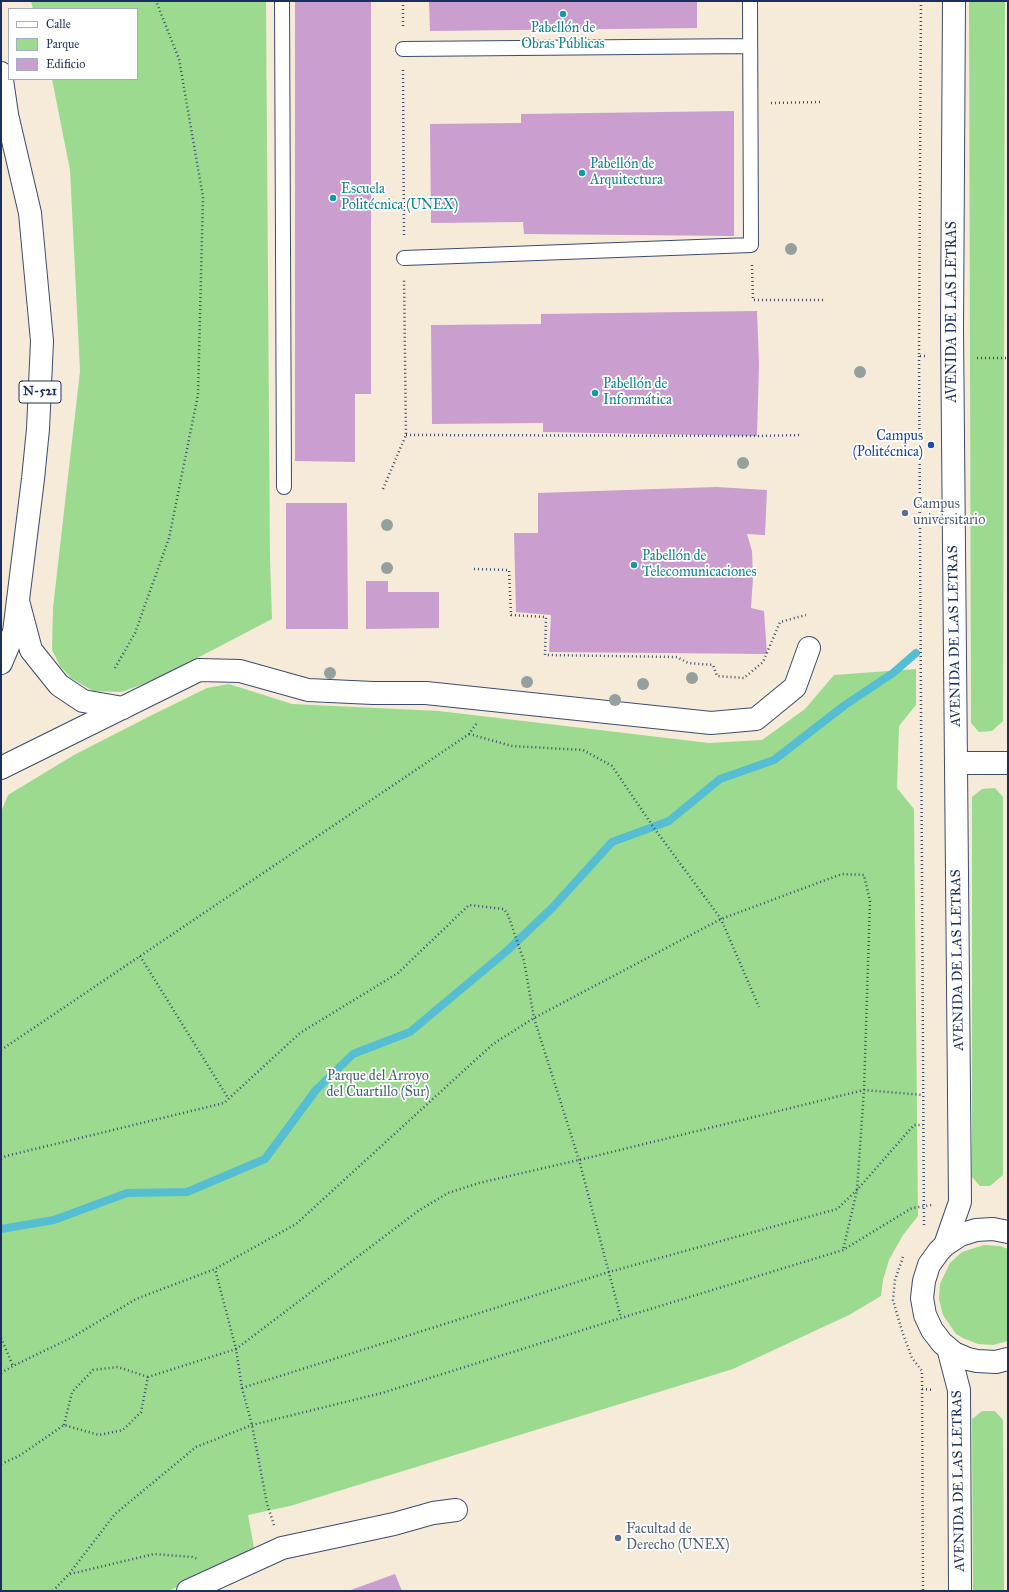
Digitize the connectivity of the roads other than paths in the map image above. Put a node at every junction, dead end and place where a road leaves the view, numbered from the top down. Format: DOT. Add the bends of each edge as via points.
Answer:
graph roads {
  1 [pos="282,1"];
  2 [pos="750,1"];
  3 [pos="954,1"];
  4 [pos="750,46"];
  5 [pos="403,49"];
  6 [pos="1,73"];
  7 [pos="4,109"];
  8 [pos="404,258"];
  9 [pos="284,487"];
  10 [pos="18,600"];
  11 [pos="809,648"];
  12 [pos="1,663"];
  13 [pos="123,708"];
  14 [pos="957,763"];
  15 [pos="1008,763"];
  16 [pos="1,768"];
  17 [pos="1008,1232"];
  18 [pos="945,1245"];
  19 [pos="948,1348"];
  20 [pos="1008,1359"];
  21 [pos="456,1510"];
  22 [pos="188,1591"];
  23 [pos="960,1591"];
  1 -- 9 [label="lane"];
  2 -- 4 [label="lane"];
  3 -- 14 [label="main road, AVENIDA DE LAS LETRAS" via="953,357"];
  4 -- 5 [label="lane"];
  4 -- 8 [label="lane" via="751,245"];
  6 -- 7 [label="main road"];
  7 -- 10 [label="main road, N-521" via="30,213 42,341 38,429"];
  10 -- 12 [label="main road, N-521" via="14,632"];
  10 -- 13 [label="main road" via="31,650 59,685 83,700"];
  11 -- 13 [label="main road" via="795,687 756,719 711,724 426,693 308,690 240,671 199,670"];
  13 -- 16 [label="main road"];
  14 -- 15 [label="main road"];
  14 -- 18 [label="main road, AVENIDA DE LAS LETRAS" via="960,1202"];
  17 -- 18 [label="main road" via="993,1229 976,1230 960,1235"];
  18 -- 19 [label="main road" via="936,1254 928,1269 922,1298 928,1323 936,1337"];
  19 -- 20 [label="main road" via="960,1356 978,1361 996,1362"];
  19 -- 23 [label="main road, AVENIDA DE LAS LETRAS" via="959,1390"];
  21 -- 22 [label="main road" via="282,1548"];
}
